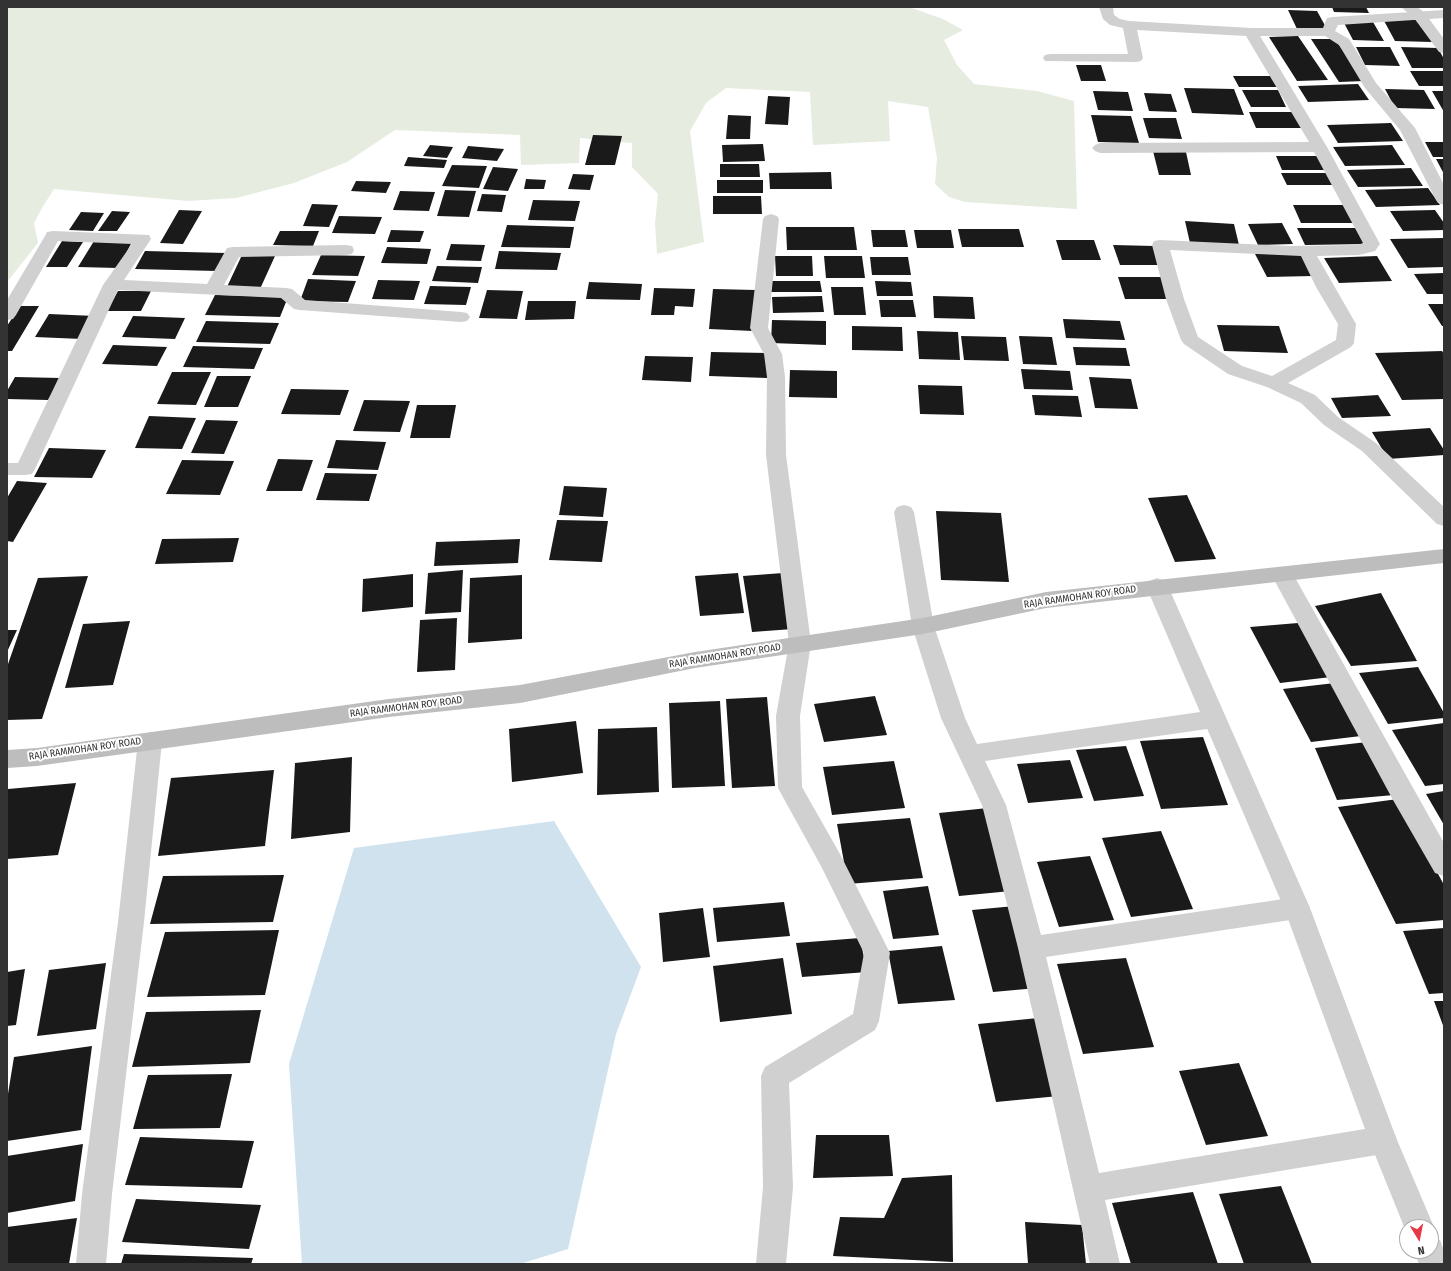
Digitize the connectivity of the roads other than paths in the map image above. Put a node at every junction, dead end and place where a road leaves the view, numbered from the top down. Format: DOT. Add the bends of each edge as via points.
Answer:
graph roads {
  1 [pos="1106,7"];
  2 [pos="1408,7"];
  3 [pos="1444,14"];
  4 [pos="1419,15"];
  5 [pos="1329,22"];
  6 [pos="1129,25"];
  7 [pos="1251,32"];
  8 [pos="1444,49"];
  9 [pos="1050,58"];
  10 [pos="1319,147"];
  11 [pos="1100,148"];
  12 [pos="1444,200"];
  13 [pos="771,219"];
  14 [pos="346,250"];
  15 [pos="1306,250"];
  16 [pos="112,284"];
  17 [pos="213,290"];
  18 [pos="7,315"];
  19 [pos="461,317"];
  20 [pos="1274,383"];
  21 [pos="7,469"];
  22 [pos="904,512"];
  23 [pos="1444,519"];
  24 [pos="1444,556"];
  25 [pos="1282,574"];
  26 [pos="1157,586"];
  27 [pos="923,626"];
  28 [pos="800,644"];
  29 [pos="1214,719"];
  30 [pos="150,740"];
  31 [pos="970,754"];
  32 [pos="7,759"];
  33 [pos="1444,866"];
  34 [pos="1297,908"];
  35 [pos="1031,948"];
  36 [pos="1384,1140"];
  37 [pos="1088,1189"];
  38 [pos="1416,1219"];
  39 [pos="91,1264"];
  40 [pos="771,1264"];
  41 [pos="1104,1264"];
  1 -- 6 [label="street" via="1108,16 1115,22"];
  2 -- 4 [label="street"];
  3 -- 4 [label="street"];
  4 -- 5 [label="street"];
  4 -- 8 [label="street"];
  5 -- 7 [label="street"];
  5 -- 12 [label="street" via="1370,85 1407,128"];
  6 -- 7 [label="street"];
  6 -- 9 [label="street" via="1136,58"];
  7 -- 10 [label="street"];
  10 -- 11 [label="street"];
  10 -- 15 [label="street" via="1372,244 1359,250"];
  13 -- 28 [label="street" via="759,328 773,354 776,377 776,455"];
  14 -- 17 [label="street" via="233,252"];
  15 -- 20 [label="street" via="1347,324 1345,343"];
  15 -- 20 [label="street" via="1160,246 1190,340 1235,370"];
  16 -- 17 [label="street"];
  16 -- 18 [label="street" via="143,239 53,236"];
  16 -- 21 [label="street" via="25,469"];
  17 -- 19 [label="street" via="286,293 300,305"];
  20 -- 23 [label="street" via="1308,399 1332,421 1369,447"];
  22 -- 27 [label="street"];
  24 -- 25 [label="main road, RAJA RAMMOHAN ROY ROAD"];
  25 -- 26 [label="main road, RAJA RAMMOHAN ROY ROAD"];
  25 -- 33 [label="street"];
  26 -- 27 [label="main road, RAJA RAMMOHAN ROY ROAD" via="1046,600"];
  26 -- 29 [label="street"];
  27 -- 28 [label="main road, RAJA RAMMOHAN ROY ROAD"];
  27 -- 31 [label="street" via="953,718"];
  28 -- 30 [label="main road, RAJA RAMMOHAN ROY ROAD" via="695,660 520,694 389,708"];
  28 -- 40 [label="street" via="788,716 790,788 831,861 877,953 865,1021 775,1076 778,1187"];
  29 -- 31 [label="street"];
  29 -- 34 [label="street"];
  30 -- 32 [label="main road, RAJA RAMMOHAN ROY ROAD"];
  30 -- 39 [label="street"];
  31 -- 35 [label="street" via="994,805"];
  34 -- 35 [label="street"];
  34 -- 36 [label="street"];
  35 -- 37 [label="street"];
  36 -- 37 [label="street"];
  36 -- 38 [label="street"];
  37 -- 41 [label="street"];
}
